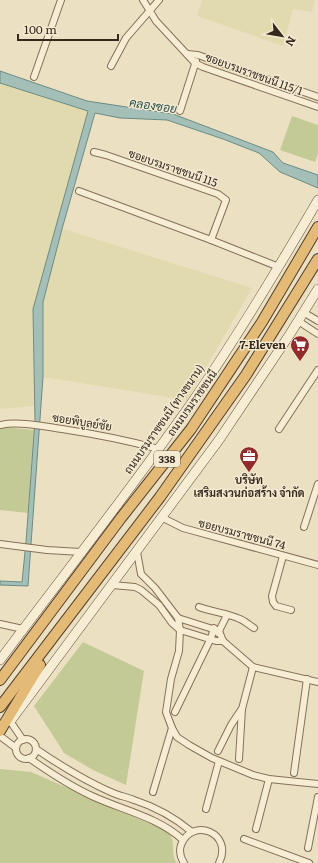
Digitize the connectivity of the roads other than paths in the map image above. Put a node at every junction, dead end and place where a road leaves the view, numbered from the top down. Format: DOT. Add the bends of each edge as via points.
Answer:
graph roads {
  1 [pos="61,0"];
  2 [pos="143,0"];
  3 [pos="159,0"];
  4 [pos="150,11"];
  5 [pos="188,54"];
  6 [pos="198,55"];
  7 [pos="195,63"];
  8 [pos="111,66"];
  9 [pos="236,69"];
  10 [pos="34,77"];
  11 [pos="233,78"];
  12 [pos="283,85"];
  13 [pos="281,94"];
  14 [pos="318,97"];
  15 [pos="318,107"];
  16 [pos="180,111"];
  17 [pos="94,152"];
  18 [pos="79,191"];
  19 [pos="318,200"];
  20 [pos="318,227"];
  21 [pos="211,240"];
  22 [pos="318,259"];
  23 [pos="279,267"];
  24 [pos="318,289"];
  25 [pos="303,312"];
  26 [pos="298,321"];
  27 [pos="318,321"];
  28 [pos="318,334"];
  29 [pos="318,370"];
  30 [pos="0,425"];
  31 [pos="279,429"];
  32 [pos="159,449"];
  33 [pos="318,484"];
  34 [pos="162,518"];
  35 [pos="304,527"];
  36 [pos="0,544"];
  37 [pos="81,552"];
  38 [pos="137,552"];
  39 [pos="283,556"];
  40 [pos="318,565"];
  41 [pos="112,585"];
  42 [pos="155,588"];
  43 [pos="149,595"];
  44 [pos="200,607"];
  45 [pos="291,610"];
  46 [pos="227,615"];
  47 [pos="178,618"];
  48 [pos="68,619"];
  49 [pos="0,624"];
  50 [pos="40,626"];
  51 [pos="254,628"];
  52 [pos="23,629"];
  53 [pos="217,629"];
  54 [pos="180,630"];
  55 [pos="213,640"];
  56 [pos="223,641"];
  57 [pos="0,660"];
  58 [pos="253,667"];
  59 [pos="0,672"];
  60 [pos="307,679"];
  61 [pos="0,680"];
  62 [pos="318,682"];
  63 [pos="0,708"];
  64 [pos="242,709"];
  65 [pos="174,712"];
  66 [pos="10,721"];
  67 [pos="172,728"];
  68 [pos="0,731"];
  69 [pos="0,735"];
  70 [pos="23,740"];
  71 [pos="16,748"];
  72 [pos="36,749"];
  73 [pos="218,751"];
  74 [pos="29,758"];
  75 [pos="239,759"];
  76 [pos="219,761"];
  77 [pos="294,773"];
  78 [pos="269,779"];
  79 [pos="318,784"];
  80 [pos="153,792"];
  81 [pos="318,799"];
  82 [pos="206,809"];
  83 [pos="256,829"];
  84 [pos="192,832"];
  85 [pos="244,839"];
  86 [pos="183,840"];
  87 [pos="308,848"];
  88 [pos="297,861"];
  89 [pos="184,863"];
  90 [pos="219,863"];
  91 [pos="309,863"];
  1 -- 10 [label="street"];
  2 -- 4 [label="street, ซอยบรมราชชนนี 115/1"];
  3 -- 4 [label="street"];
  4 -- 5 [label="street, ซอยบรมราชชนนี 115/1" via="156,21"];
  4 -- 8 [label="street" via="126,38"];
  5 -- 6 [label="street, ซอยบรมราชชนนี 115/1"];
  5 -- 7 [label="street, ซอยบรมราชชนนี 115/1"];
  6 -- 7 [label="street"];
  6 -- 9 [label="street, ซอยบรมราชชนนี 115/1"];
  7 -- 11 [label="street, ซอยบรมราชชนนี 115/1"];
  7 -- 16 [label="street"];
  9 -- 11 [label="street"];
  9 -- 12 [label="street, ซอยบรมราชชนนี 115/1"];
  11 -- 13 [label="street, ซอยบรมราชชนนี 115/1"];
  12 -- 13 [label="street"];
  12 -- 14 [label="street, ซอยบรมราชชนนี 115/1"];
  13 -- 15 [label="street, ซอยบรมราชชนนี 115/1"];
  17 -- 21 [label="street, ซอยบรมราชชนนี 115" via="223,197 226,200"];
  18 -- 21 [label="street"];
  19 -- 23 [label="main road, ถนนบรมราชชนนี (ทางขนาน) / 338"];
  20 -- 50 [label="highway, ถนนบรมราชชนนี / 338" via="262,322 191,428"];
  21 -- 23 [label="street"];
  22 -- 48 [label="highway, 338" via="246,375 160,497"];
  23 -- 32 [label="main road, ถนนบรมราชชนนี (ทางขนาน) / 338" via="196,397"];
  24 -- 25 [label="main road, 338"];
  25 -- 26 [label="main road, 338"];
  25 -- 27 [label="street"];
  26 -- 28 [label="street"];
  26 -- 34 [label="main road, 338" via="219,440"];
  29 -- 31 [label="street"];
  30 -- 32 [label="street, ซอยพิบูลย์ชัย" via="28,424 122,439"];
  32 -- 37 [label="main road, ถนนบรมราชชนนี (ทางขนาน) / 338"];
  33 -- 35 [label="street"];
  34 -- 38 [label="main road, 338"];
  34 -- 39 [label="street, ซอยบรมราชชนนี 74" via="183,528"];
  36 -- 37 [label="street"];
  37 -- 52 [label="main road, ถนนบรมราชชนนี (ทางขนาน) / 338"];
  38 -- 41 [label="main road, 338"];
  38 -- 42 [label="street" via="141,574"];
  39 -- 40 [label="street, ซอยบรมราชชนนี 74"];
  39 -- 45 [label="street" via="272,596 276,606"];
  41 -- 43 [label="street" via="135,587"];
  41 -- 66 [label="main road, 338"];
  42 -- 43 [label="street"];
  42 -- 47 [label="street"];
  43 -- 54 [label="street"];
  44 -- 46 [label="street"];
  46 -- 51 [label="street" via="242,620"];
  46 -- 53 [label="street"];
  47 -- 53 [label="street"];
  47 -- 54 [label="street"];
  48 -- 63 [label="highway, 338"];
  48 -- 68 [label="highway"];
  49 -- 52 [label="street"];
  50 -- 59 [label="highway"];
  50 -- 61 [label="highway, ถนนบรมราชชนนี / 338"];
  52 -- 57 [label="main road, ถนนบรมราชชนนี (ทางขนาน) / 338"];
  53 -- 55 [label="street"];
  53 -- 56 [label="street"];
  54 -- 55 [label="street"];
  54 -- 67 [label="street" via="179,651 166,712"];
  55 -- 56 [label="street"];
  55 -- 65 [label="street"];
  56 -- 58 [label="street"];
  58 -- 60 [label="street"];
  58 -- 64 [label="street"];
  60 -- 62 [label="street"];
  60 -- 77 [label="street"];
  64 -- 73 [label="street"];
  64 -- 75 [label="street"];
  66 -- 69 [label="main road, 338"];
  66 -- 70 [label="street"];
  67 -- 76 [label="street" via="177,737 189,746"];
  67 -- 80 [label="street"];
  69 -- 71 [label="street"];
  70 -- 71 [label="street"];
  70 -- 72 [label="street" via="33,742"];
  71 -- 74 [label="street" via="22,758"];
  72 -- 74 [label="street"];
  72 -- 84 [label="street" via="66,770 96,785 163,811"];
  74 -- 86 [label="street" via="68,784 167,827"];
  76 -- 78 [label="street"];
  76 -- 82 [label="street"];
  78 -- 79 [label="street"];
  78 -- 83 [label="street"];
  81 -- 87 [label="street"];
  84 -- 86 [label="street"];
  84 -- 90 [label="street" via="201,830 217,837 222,845 223,854"];
  85 -- 88 [label="street"];
  86 -- 89 [label="street" via="180,849"];
  88 -- 91 [label="street"];
}
